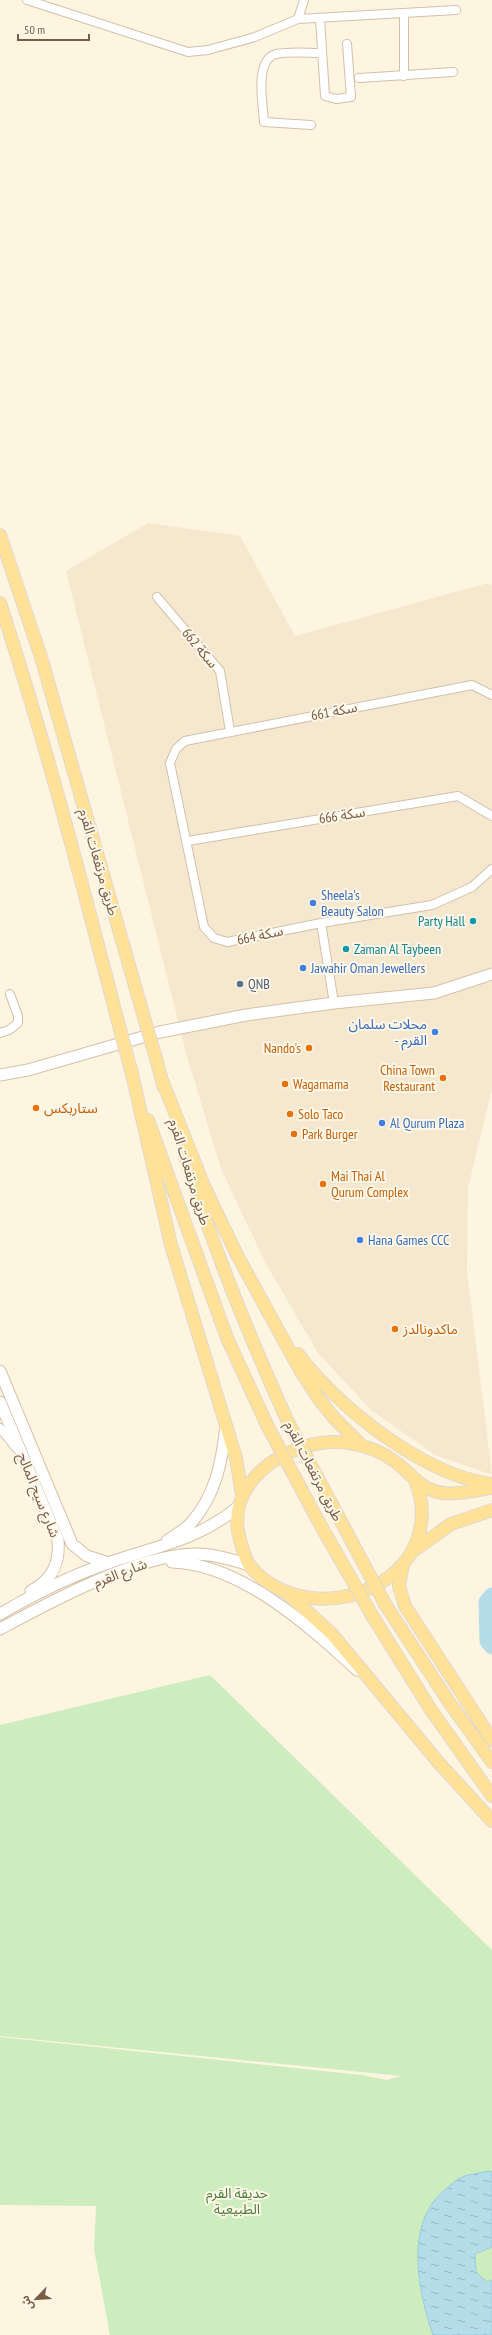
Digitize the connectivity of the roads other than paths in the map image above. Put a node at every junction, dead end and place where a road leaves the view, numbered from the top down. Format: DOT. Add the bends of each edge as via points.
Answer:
graph roads {
  1 [pos="27,0"];
  2 [pos="304,0"];
  3 [pos="456,10"];
  4 [pos="404,13"];
  5 [pos="320,18"];
  6 [pos="298,19"];
  7 [pos="347,44"];
  8 [pos="322,53"];
  9 [pos="453,72"];
  10 [pos="404,76"];
  11 [pos="359,78"];
  12 [pos="311,125"];
  13 [pos="0,535"];
  14 [pos="157,597"];
  15 [pos="0,603"];
  16 [pos="492,695"];
  17 [pos="230,731"];
  18 [pos="176,749"];
  19 [pos="492,816"];
  20 [pos="188,841"];
  21 [pos="492,869"];
  22 [pos="321,923"];
  23 [pos="492,974"];
  24 [pos="10,994"];
  25 [pos="334,1003"];
  26 [pos="0,1033"];
  27 [pos="28,1070"];
  28 [pos="132,1074"];
  29 [pos="0,1075"];
  30 [pos="162,1080"];
  31 [pos="0,1084"];
  32 [pos="275,1323"];
  33 [pos="0,1371"];
  34 [pos="0,1402"];
  35 [pos="226,1426"];
  36 [pos="0,1428"];
  37 [pos="363,1446"];
  38 [pos="26,1463"];
  39 [pos="415,1482"];
  40 [pos="492,1484"];
  41 [pos="492,1488"];
  42 [pos="242,1495"];
  43 [pos="238,1507"];
  44 [pos="492,1510"];
  45 [pos="158,1547"];
  46 [pos="413,1551"];
  47 [pos="153,1561"];
  48 [pos="109,1563"];
  49 [pos="403,1564"];
  50 [pos="249,1565"];
  51 [pos="287,1593"];
  52 [pos="0,1613"];
  53 [pos="0,1629"];
  54 [pos="374,1687"];
  55 [pos="492,1740"];
  56 [pos="492,1762"];
  57 [pos="492,1796"];
  58 [pos="492,1821"];
  1 -- 6 [label="street" via="188,52 208,50 255,37"];
  2 -- 6 [label="street"];
  3 -- 4 [label="street"];
  4 -- 5 [label="street"];
  4 -- 10 [label="street"];
  5 -- 6 [label="street"];
  5 -- 8 [label="street"];
  7 -- 8 [label="street" via="351,97 336,100 325,96"];
  8 -- 12 [label="street" via="276,54 266,59 262,68 264,122"];
  9 -- 10 [label="street"];
  10 -- 11 [label="street"];
  13 -- 30 [label="main road, طريق مرتفعات القرم, bridge" via="41,657"];
  14 -- 17 [label="street, سكة 662" via="220,671"];
  15 -- 28 [label="main road, طريق مرتفعات القرم, bridge" via="24,677 71,843"];
  16 -- 17 [label="street, سكة 661" via="472,685"];
  17 -- 18 [label="street, سكة 661" via="185,741"];
  18 -- 20 [label="street, سكة 664" via="170,763"];
  19 -- 20 [label="street, سكة 666" via="458,796"];
  20 -- 22 [label="street, سكة 664" via="204,927 214,938 227,942"];
  21 -- 22 [label="street, سكة 664" via="472,887 432,905"];
  22 -- 25 [label="street"];
  23 -- 25 [label="street" via="434,993"];
  24 -- 26 [label="street" via="18,1023"];
  25 -- 27 [label="street" via="246,1015 160,1032"];
  27 -- 29 [label="street"];
  27 -- 31 [label="street"];
  28 -- 35 [label="main road" via="171,1245"];
  28 -- 57 [label="main road, طريق مرتفعات القرم, bridge" via="227,1338 267,1425 373,1617 431,1710"];
  30 -- 32 [label="main road" via="204,1186 237,1255"];
  30 -- 56 [label="main road, طريق مرتفعات القرم, bridge" via="203,1215 254,1348 288,1422 385,1604"];
  32 -- 37 [label="main road" via="318,1398"];
  32 -- 40 [label="main road" via="314,1374 360,1418 437,1467 458,1476"];
  33 -- 48 [label="street, شارع سيح المالح" via="72,1544 87,1556"];
  34 -- 38 [label="street, شارع سيح المالح"];
  35 -- 42 [label="main road" via="239,1470"];
  35 -- 45 [label="street" via="221,1465 211,1493 191,1523"];
  36 -- 38 [label="street"];
  37 -- 39 [label="main road" via="397,1463"];
  37 -- 42 [label="main road" via="348,1442 320,1444 280,1456 260,1472"];
  38 -- 52 [label="street, شارع سيح المالح" via="58,1540 59,1554 50,1578 41,1586 8,1604"];
  39 -- 41 [label="main road" via="443,1493"];
  39 -- 46 [label="main road" via="422,1503 422,1516"];
  42 -- 43 [label="main road"];
  43 -- 45 [label="street, شارع القرم" via="218,1523 192,1536"];
  43 -- 50 [label="main road" via="238,1531"];
  44 -- 46 [label="main road" via="451,1524"];
  45 -- 48 [label="street, شارع القرم"];
  46 -- 49 [label="main road"];
  47 -- 50 [label="street, شارع القرم" via="195,1554 221,1556"];
  47 -- 53 [label="street, شارع القرم" via="59,1598"];
  47 -- 54 [label="street" via="199,1566 235,1580 274,1602 312,1630"];
  48 -- 52 [label="street, شارع القرم"];
  49 -- 51 [label="main road" via="382,1581 355,1596 320,1599"];
  49 -- 55 [label="main road" via="399,1586 405,1606"];
  50 -- 51 [label="main road" via="268,1583"];
  51 -- 54 [label="main road" via="332,1634"];
  54 -- 58 [label="main road"];
}
